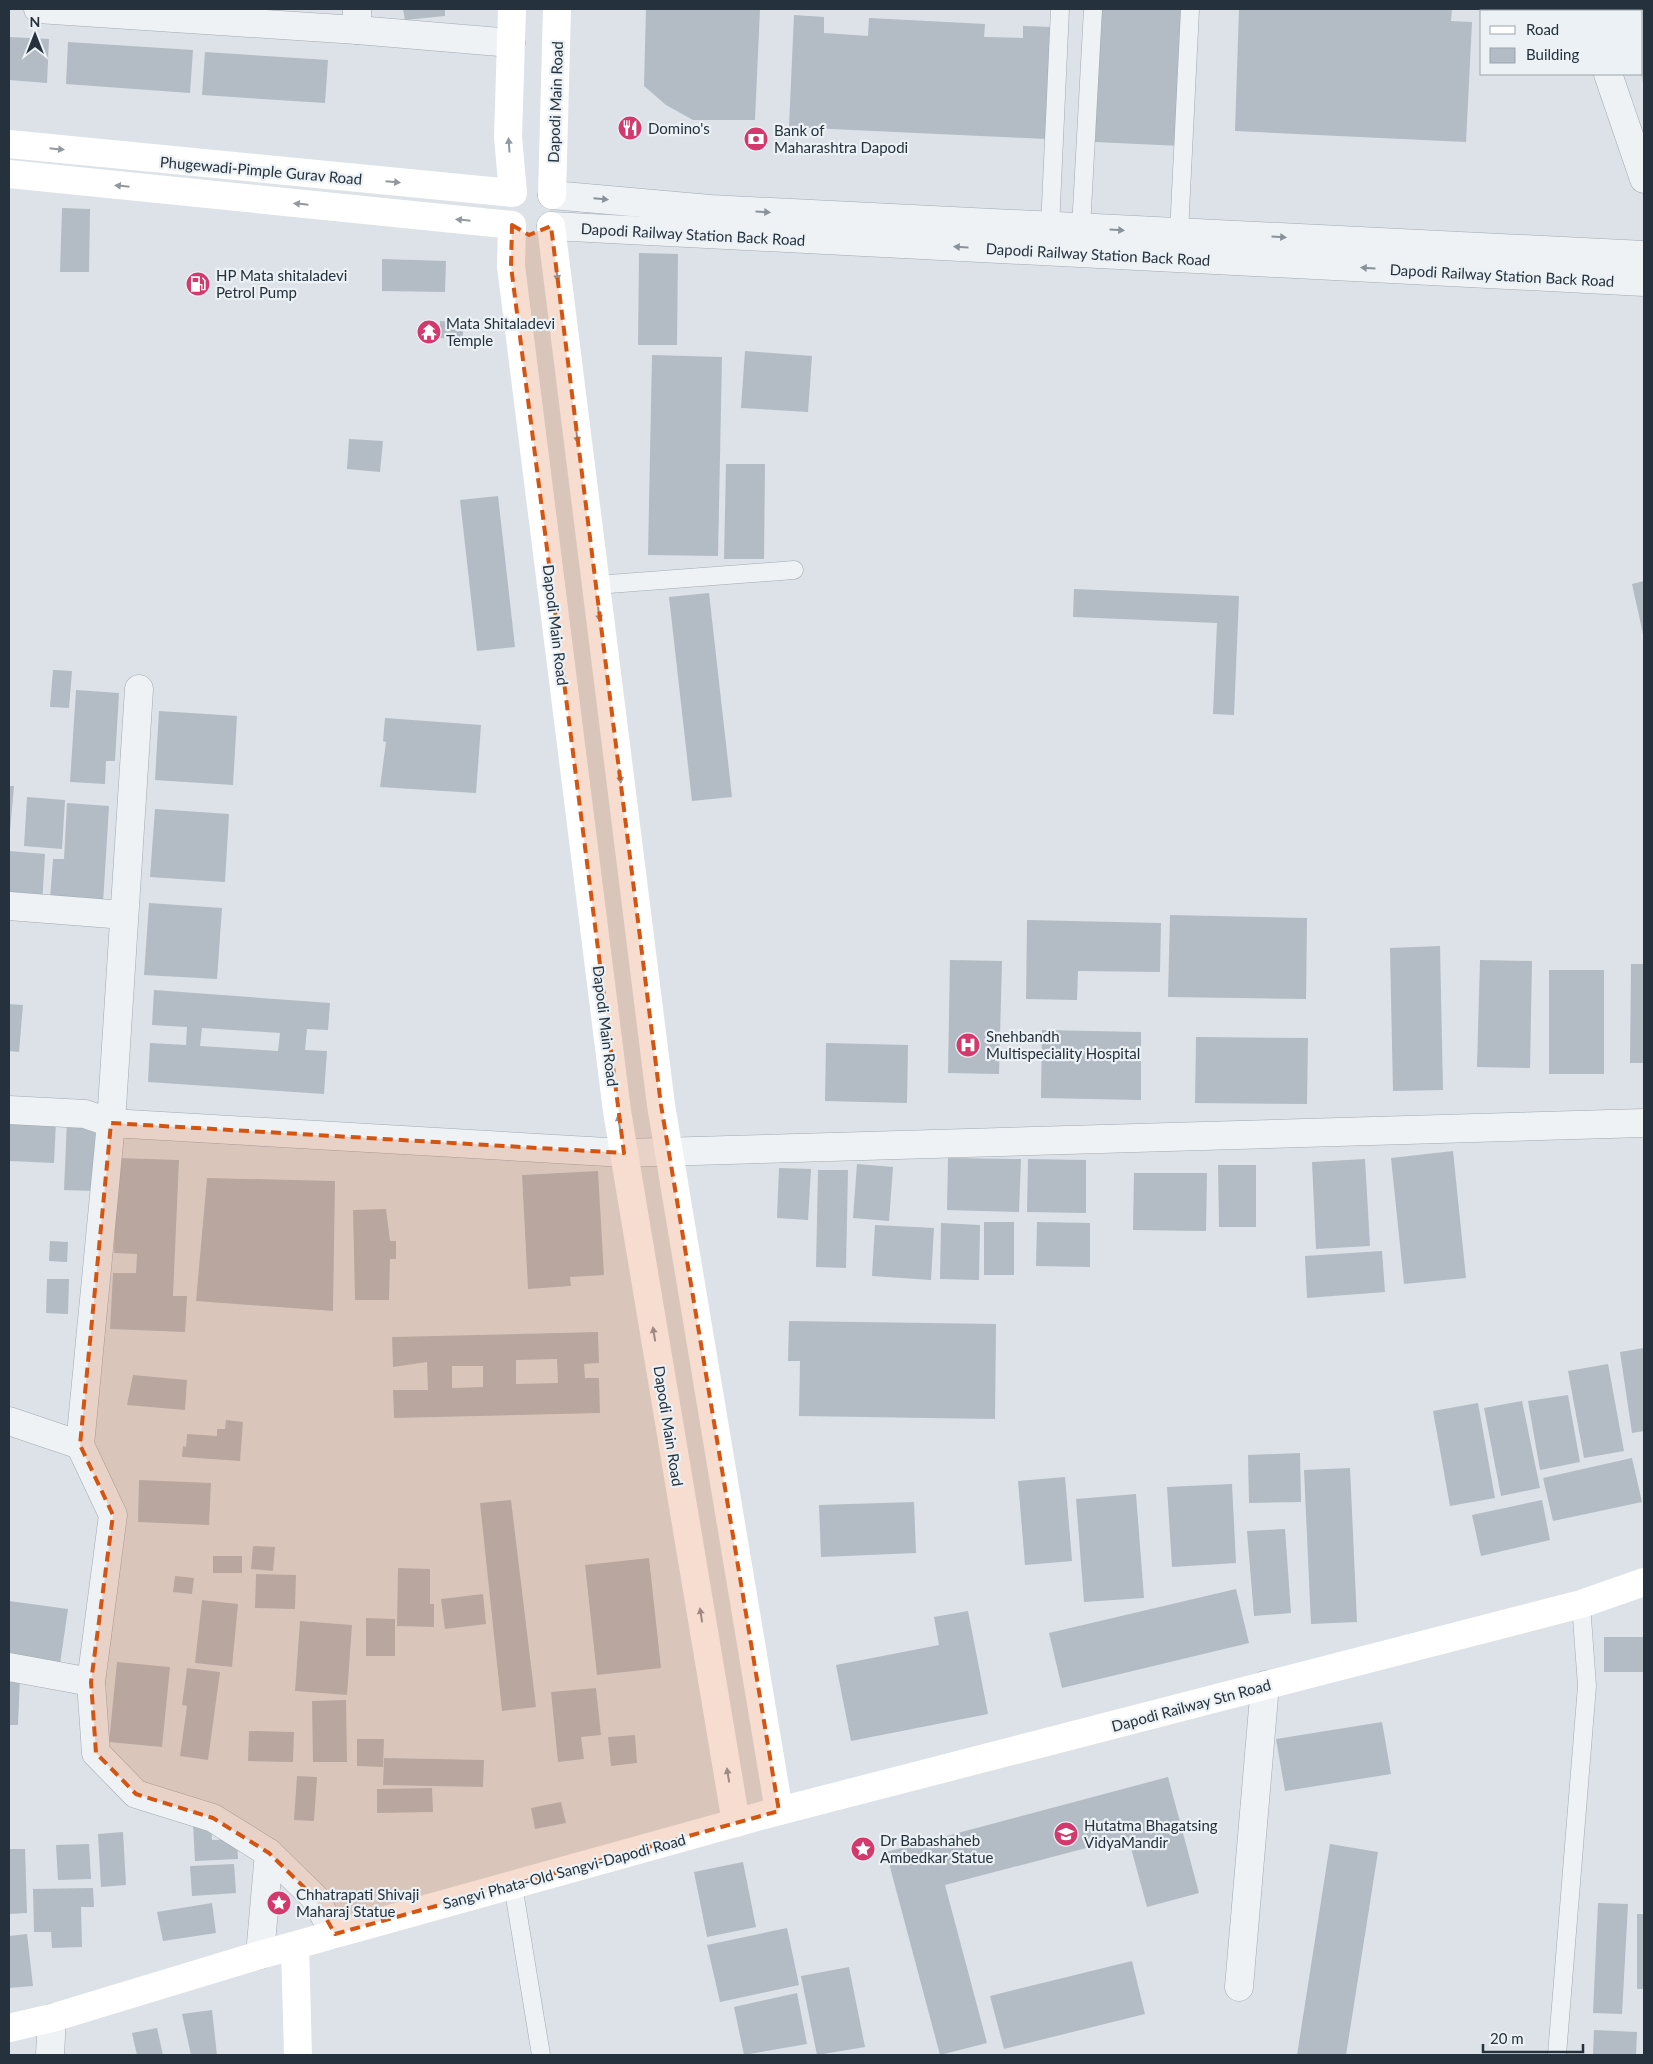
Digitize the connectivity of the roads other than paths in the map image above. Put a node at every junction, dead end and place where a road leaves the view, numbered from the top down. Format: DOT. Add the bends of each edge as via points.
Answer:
graph roads {
  1 [pos="38,9"];
  2 [pos="512,9"];
  3 [pos="557,9"];
  4 [pos="1060,9"];
  5 [pos="1093,9"];
  6 [pos="1190,9"];
  7 [pos="357,19"];
  8 [pos="511,43"];
  9 [pos="1608,75"];
  10 [pos="9,144"];
  11 [pos="156,160"];
  12 [pos="9,174"];
  13 [pos="1644,179"];
  14 [pos="151,190"];
  15 [pos="513,194"];
  16 [pos="552,195"];
  17 [pos="512,225"];
  18 [pos="551,226"];
  19 [pos="1050,227"];
  20 [pos="1080,228"];
  21 [pos="1180,233"];
  22 [pos="1644,255"];
  23 [pos="1644,282"];
  24 [pos="794,570"];
  25 [pos="596,585"];
  26 [pos="139,688"];
  27 [pos="9,906"];
  28 [pos="124,915"];
  29 [pos="9,1110"];
  30 [pos="111,1123"];
  31 [pos="1644,1123"];
  32 [pos="669,1152"];
  33 [pos="624,1153"];
  34 [pos="9,1421"];
  35 [pos="80,1445"];
  36 [pos="1644,1582"];
  37 [pos="1581,1604"];
  38 [pos="9,1668"];
  39 [pos="91,1682"];
  40 [pos="1265,1685"];
  41 [pos="780,1811"];
  42 [pos="736,1823"];
  43 [pos="269,1853"];
  44 [pos="513,1885"];
  45 [pos="335,1934"];
  46 [pos="295,1946"];
  47 [pos="260,1955"];
  48 [pos="1239,1987"];
  49 [pos="52,2018"];
  50 [pos="9,2028"];
  51 [pos="50,2055"];
  52 [pos="298,2055"];
  53 [pos="541,2055"];
  54 [pos="1557,2055"];
  1 -- 7 [label="street"];
  2 -- 8 [label="main road"];
  3 -- 16 [label="main road, Dapodi Main Road"];
  4 -- 19 [label="lane"];
  5 -- 20 [label="lane"];
  6 -- 21 [label="lane"];
  7 -- 8 [label="street"];
  15 -- 8 [label="main road, one-way" via="508,137"];
  9 -- 13 [label="street"];
  10 -- 11 [label="main road, Phugewadi-Pimple Gurav Road, one-way"];
  11 -- 14 [label="main road"];
  11 -- 15 [label="main road, Phugewadi-Pimple Gurav Road, one-way"];
  14 -- 12 [label="main road, Phugewadi-Pimple Gurav Road, one-way"];
  17 -- 14 [label="main road, Phugewadi-Pimple Gurav Road, one-way"];
  15 -- 16 [label="main road" via="521,187 538,185"];
  15 -- 17 [label="main road" via="507,207"];
  16 -- 18 [label="main road" via="557,211"];
  16 -- 19 [label="street, Dapodi Railway Station Back Road, one-way" via="710,209"];
  17 -- 18 [label="main road" via="530,235 545,232"];
  33 -- 17 [label="main road, Dapodi Main Road, one-way" via="511,266"];
  23 -- 18 [label="street, Dapodi Railway Station Back Road, one-way"];
  18 -- 25 [label="main road, one-way"];
  19 -- 20 [label="street, Dapodi Railway Station Back Road"];
  20 -- 21 [label="street, Dapodi Railway Station Back Road, one-way"];
  21 -- 22 [label="street, Dapodi Railway Station Back Road, one-way"];
  24 -- 25 [label="lane"];
  25 -- 32 [label="main road, one-way"];
  26 -- 28 [label="street"];
  27 -- 28 [label="street"];
  28 -- 30 [label="street"];
  29 -- 30 [label="street" via="85,1114"];
  30 -- 33 [label="street"];
  30 -- 35 [label="street"];
  31 -- 32 [label="street"];
  32 -- 33 [label="street"];
  32 -- 41 [label="main road"];
  42 -- 33 [label="main road, Dapodi Main Road, one-way"];
  34 -- 35 [label="street"];
  35 -- 39 [label="street" via="113,1515"];
  36 -- 37 [label="main road, Dapodi Railway Stn Road"];
  37 -- 40 [label="main road, Dapodi Railway Stn Road"];
  37 -- 54 [label="lane" via="1587,1686"];
  38 -- 39 [label="street"];
  39 -- 43 [label="street" via="96,1753 136,1794 213,1818"];
  40 -- 41 [label="main road, Dapodi Railway Stn Road"];
  40 -- 48 [label="street"];
  41 -- 42 [label="main road, Dapodi Railway Stn Road"];
  42 -- 44 [label="main road, Sangvi Phata-Old Sangvi-Dapodi Road"];
  43 -- 45 [label="street" via="314,1897"];
  43 -- 47 [label="street"];
  44 -- 45 [label="main road, Sangvi Phata-Old Sangvi-Dapodi Road"];
  44 -- 53 [label="lane"];
  45 -- 46 [label="main road, Sangvi Phata-Old Sangvi-Dapodi Road"];
  46 -- 47 [label="main road, Sangvi Phata-Old Sangvi-Dapodi Road"];
  46 -- 52 [label="main road"];
  47 -- 49 [label="main road"];
  49 -- 50 [label="main road"];
  49 -- 51 [label="street"];
}
